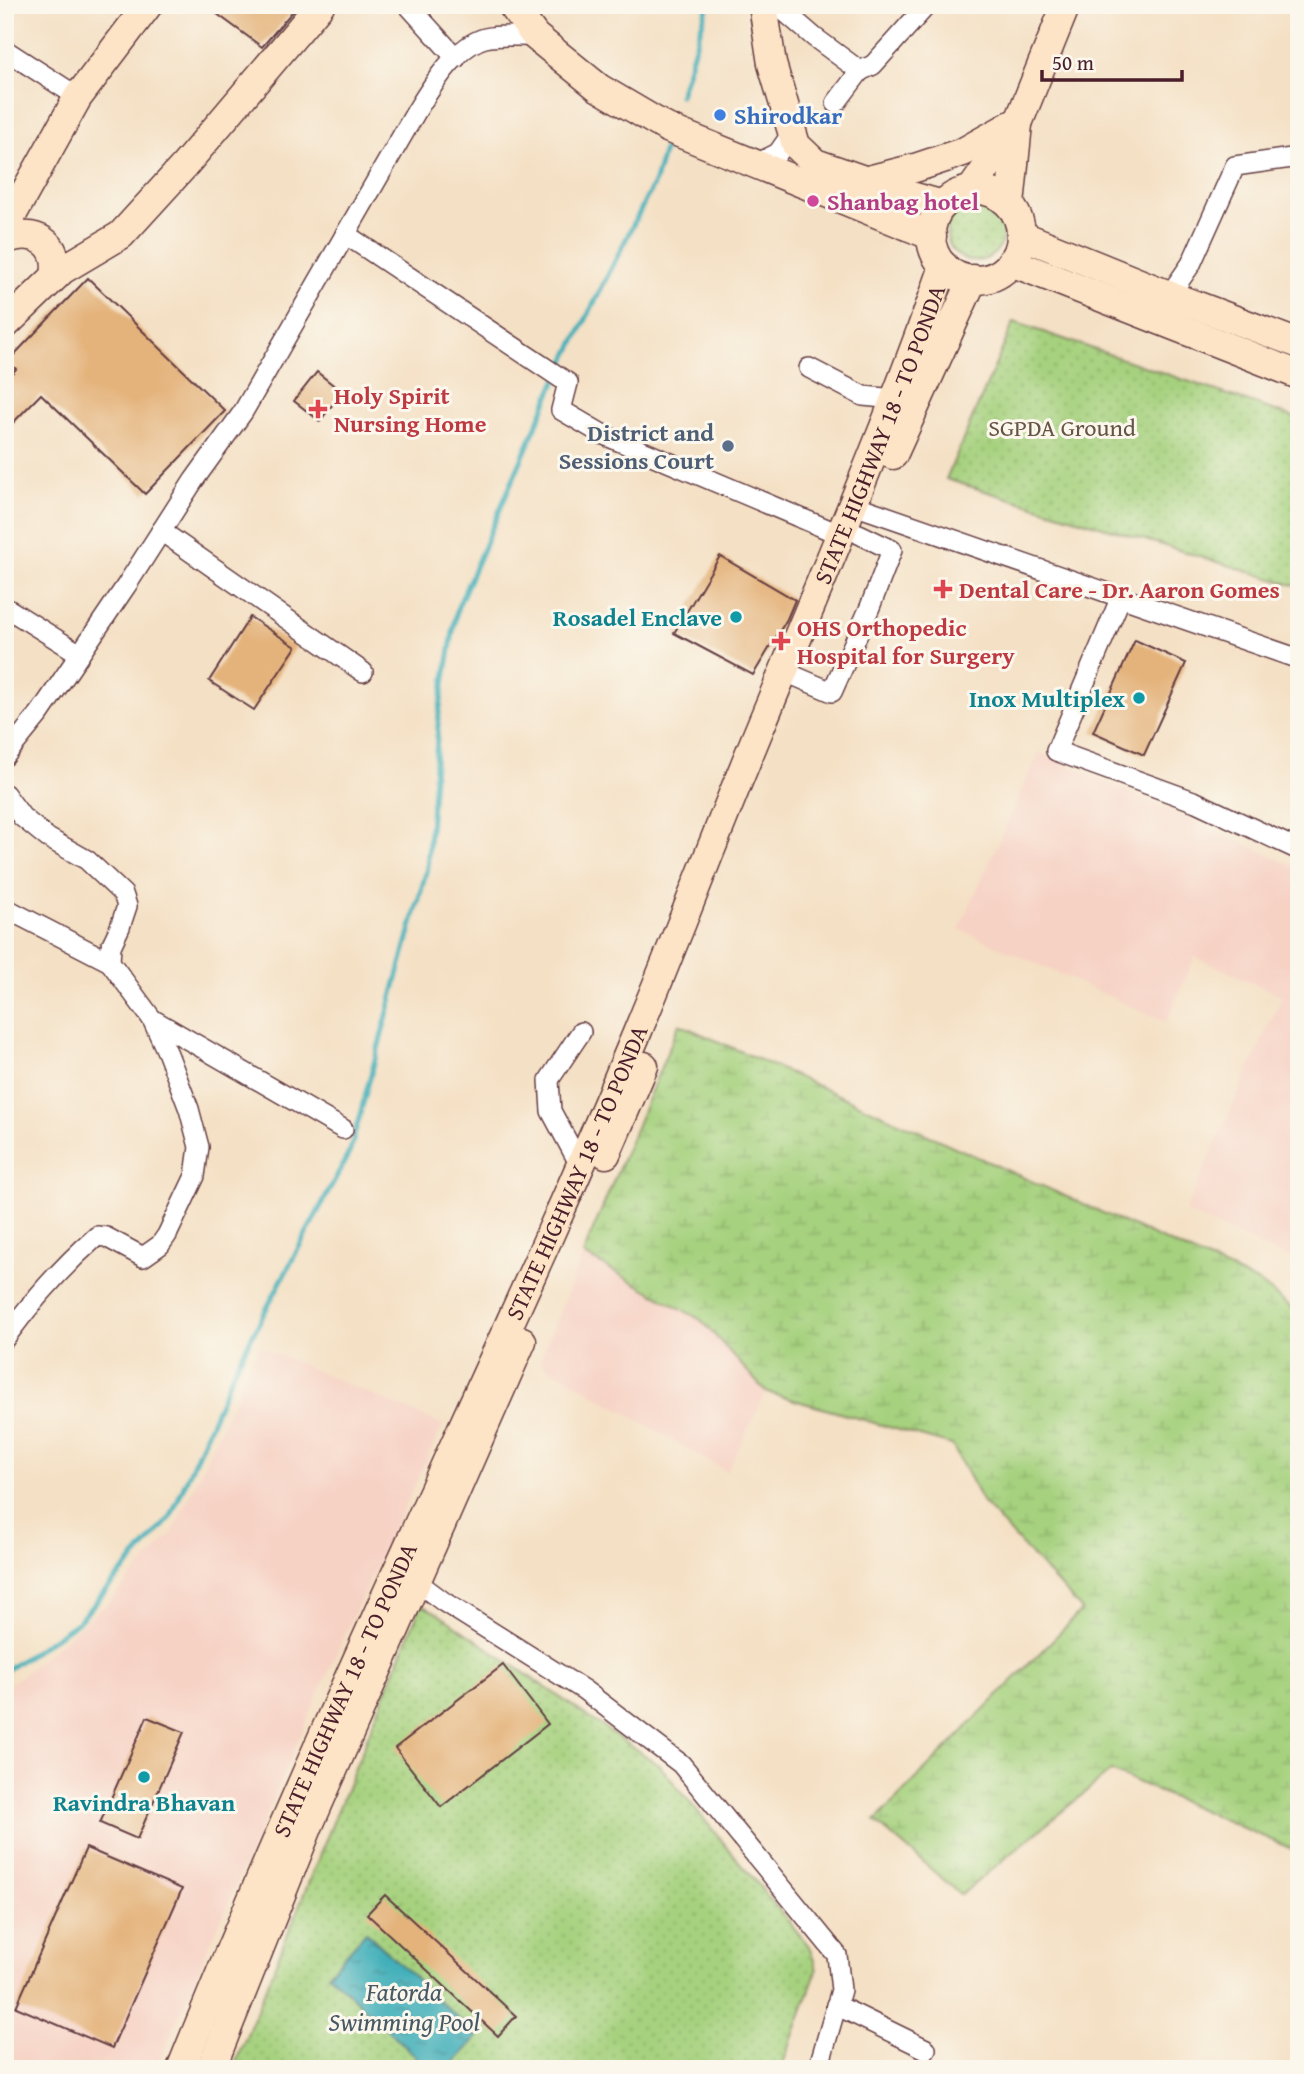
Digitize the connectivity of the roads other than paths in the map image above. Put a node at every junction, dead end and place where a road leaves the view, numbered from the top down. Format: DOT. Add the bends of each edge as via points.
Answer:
graph roads {
  1 [pos="148,5"];
  2 [pos="320,5"];
  3 [pos="408,5"];
  4 [pos="512,5"];
  5 [pos="763,5"];
  6 [pos="777,5"];
  7 [pos="927,5"];
  8 [pos="1066,5"];
  9 [pos="536,36"];
  10 [pos="5,50"];
  11 [pos="456,58"];
  12 [pos="860,71"];
  13 [pos="78,97"];
  14 [pos="836,103"];
  15 [pos="1018,121"];
  16 [pos="792,133"];
  17 [pos="1299,157"];
  18 [pos="756,164"];
  19 [pos="864,181"];
  20 [pos="971,190"];
  21 [pos="943,205"];
  22 [pos="1010,205"];
  23 [pos="5,228"];
  24 [pos="345,234"];
  25 [pos="1021,235"];
  26 [pos="932,236"];
  27 [pos="5,240"];
  28 [pos="1012,262"];
  29 [pos="944,266"];
  30 [pos="55,276"];
  31 [pos="973,279"];
  32 [pos="1162,306"];
  33 [pos="5,325"];
  34 [pos="1299,344"];
  35 [pos="809,368"];
  36 [pos="1299,375"];
  37 [pos="896,399"];
  38 [pos="856,521"];
  39 [pos="161,531"];
  40 [pos="1121,597"];
  41 [pos="5,607"];
  42 [pos="80,654"];
  43 [pos="1299,659"];
  44 [pos="363,672"];
  45 [pos="797,677"];
  46 [pos="5,756"];
  47 [pos="5,794"];
  48 [pos="1299,850"];
  49 [pos="5,908"];
  50 [pos="110,962"];
  51 [pos="152,1019"];
  52 [pos="581,1032"];
  53 [pos="343,1129"];
  54 [pos="580,1165"];
  55 [pos="5,1338"];
  56 [pos="407,1575"];
  57 [pos="836,2005"];
  58 [pos="926,2049"];
  59 [pos="181,2069"];
  60 [pos="211,2069"];
  61 [pos="818,2069"];
  1 -- 13 [label="main road"];
  2 -- 30 [label="main road" via="121,235"];
  3 -- 11 [label="street"];
  4 -- 9 [label="main road"];
  5 -- 16 [label="main road" via="772,64"];
  6 -- 12 [label="street"];
  7 -- 12 [label="street" via="873,65"];
  8 -- 15 [label="main road"];
  9 -- 11 [label="street" via="484,38"];
  9 -- 18 [label="main road" via="599,88 667,128"];
  10 -- 13 [label="street"];
  11 -- 24 [label="street" via="416,110"];
  12 -- 14 [label="street"];
  13 -- 23 [label="main road"];
  15 -- 19 [label="main road" via="962,152"];
  15 -- 20 [label="main road"];
  15 -- 22 [label="main road"];
  16 -- 18 [label="street" via="778,153"];
  16 -- 19 [label="main road" via="796,145 815,163"];
  17 -- 32 [label="street" via="1235,166 1191,264"];
  18 -- 26 [label="main road"];
  19 -- 21 [label="main road"];
  20 -- 21 [label="main road"];
  20 -- 22 [label="main road" via="993,193"];
  21 -- 26 [label="main road"];
  22 -- 25 [label="main road"];
  24 -- 38 [label="street" via="568,383 561,410 602,434"];
  24 -- 39 [label="street" via="243,412"];
  25 -- 28 [label="main road"];
  25 -- 32 [label="main road"];
  26 -- 29 [label="main road"];
  27 -- 30 [label="main road" via="24,235 45,242 55,255"];
  28 -- 31 [label="main road" via="988,278"];
  28 -- 32 [label="main road"];
  29 -- 31 [label="main road"];
  29 -- 37 [label="main road, STATE HIGHWAY 18 - TO PONDA"];
  30 -- 33 [label="main road"];
  31 -- 38 [label="main road, STATE HIGHWAY 18 - TO PONDA" via="876,491"];
  32 -- 34 [label="main road"];
  32 -- 36 [label="main road"];
  35 -- 37 [label="street" via="863,396"];
  37 -- 38 [label="main road, STATE HIGHWAY 18 - TO PONDA"];
  38 -- 40 [label="street"];
  38 -- 45 [label="main road, STATE HIGHWAY 18 - TO PONDA"];
  38 -- 45 [label="street" via="892,550 832,692"];
  38 -- 54 [label="main road, STATE HIGHWAY 18 - TO PONDA" via="719,826"];
  39 -- 42 [label="street"];
  39 -- 44 [label="street"];
  40 -- 43 [label="street"];
  40 -- 48 [label="street" via="1056,751 1196,802"];
  41 -- 42 [label="street"];
  42 -- 46 [label="street"];
  45 -- 56 [label="main road, STATE HIGHWAY 18 - TO PONDA" via="625,1110"];
  47 -- 50 [label="street" via="22,817 87,860 123,894 127,906 111,946"];
  49 -- 50 [label="street"];
  50 -- 51 [label="street"];
  51 -- 53 [label="street"];
  51 -- 55 [label="street" via="189,1109 199,1147 195,1176 176,1219 160,1245 143,1257 97,1236"];
  52 -- 54 [label="street" via="549,1080 551,1111"];
  54 -- 56 [label="main road, STATE HIGHWAY 18 - TO PONDA"];
  56 -- 57 [label="street" via="584,1690 681,1764 837,1955 841,1990"];
  56 -- 59 [label="main road, STATE HIGHWAY 18 - TO PONDA" via="261,1876"];
  56 -- 60 [label="main road, STATE HIGHWAY 18 - TO PONDA"];
  57 -- 58 [label="street"];
  57 -- 61 [label="street"];
}
